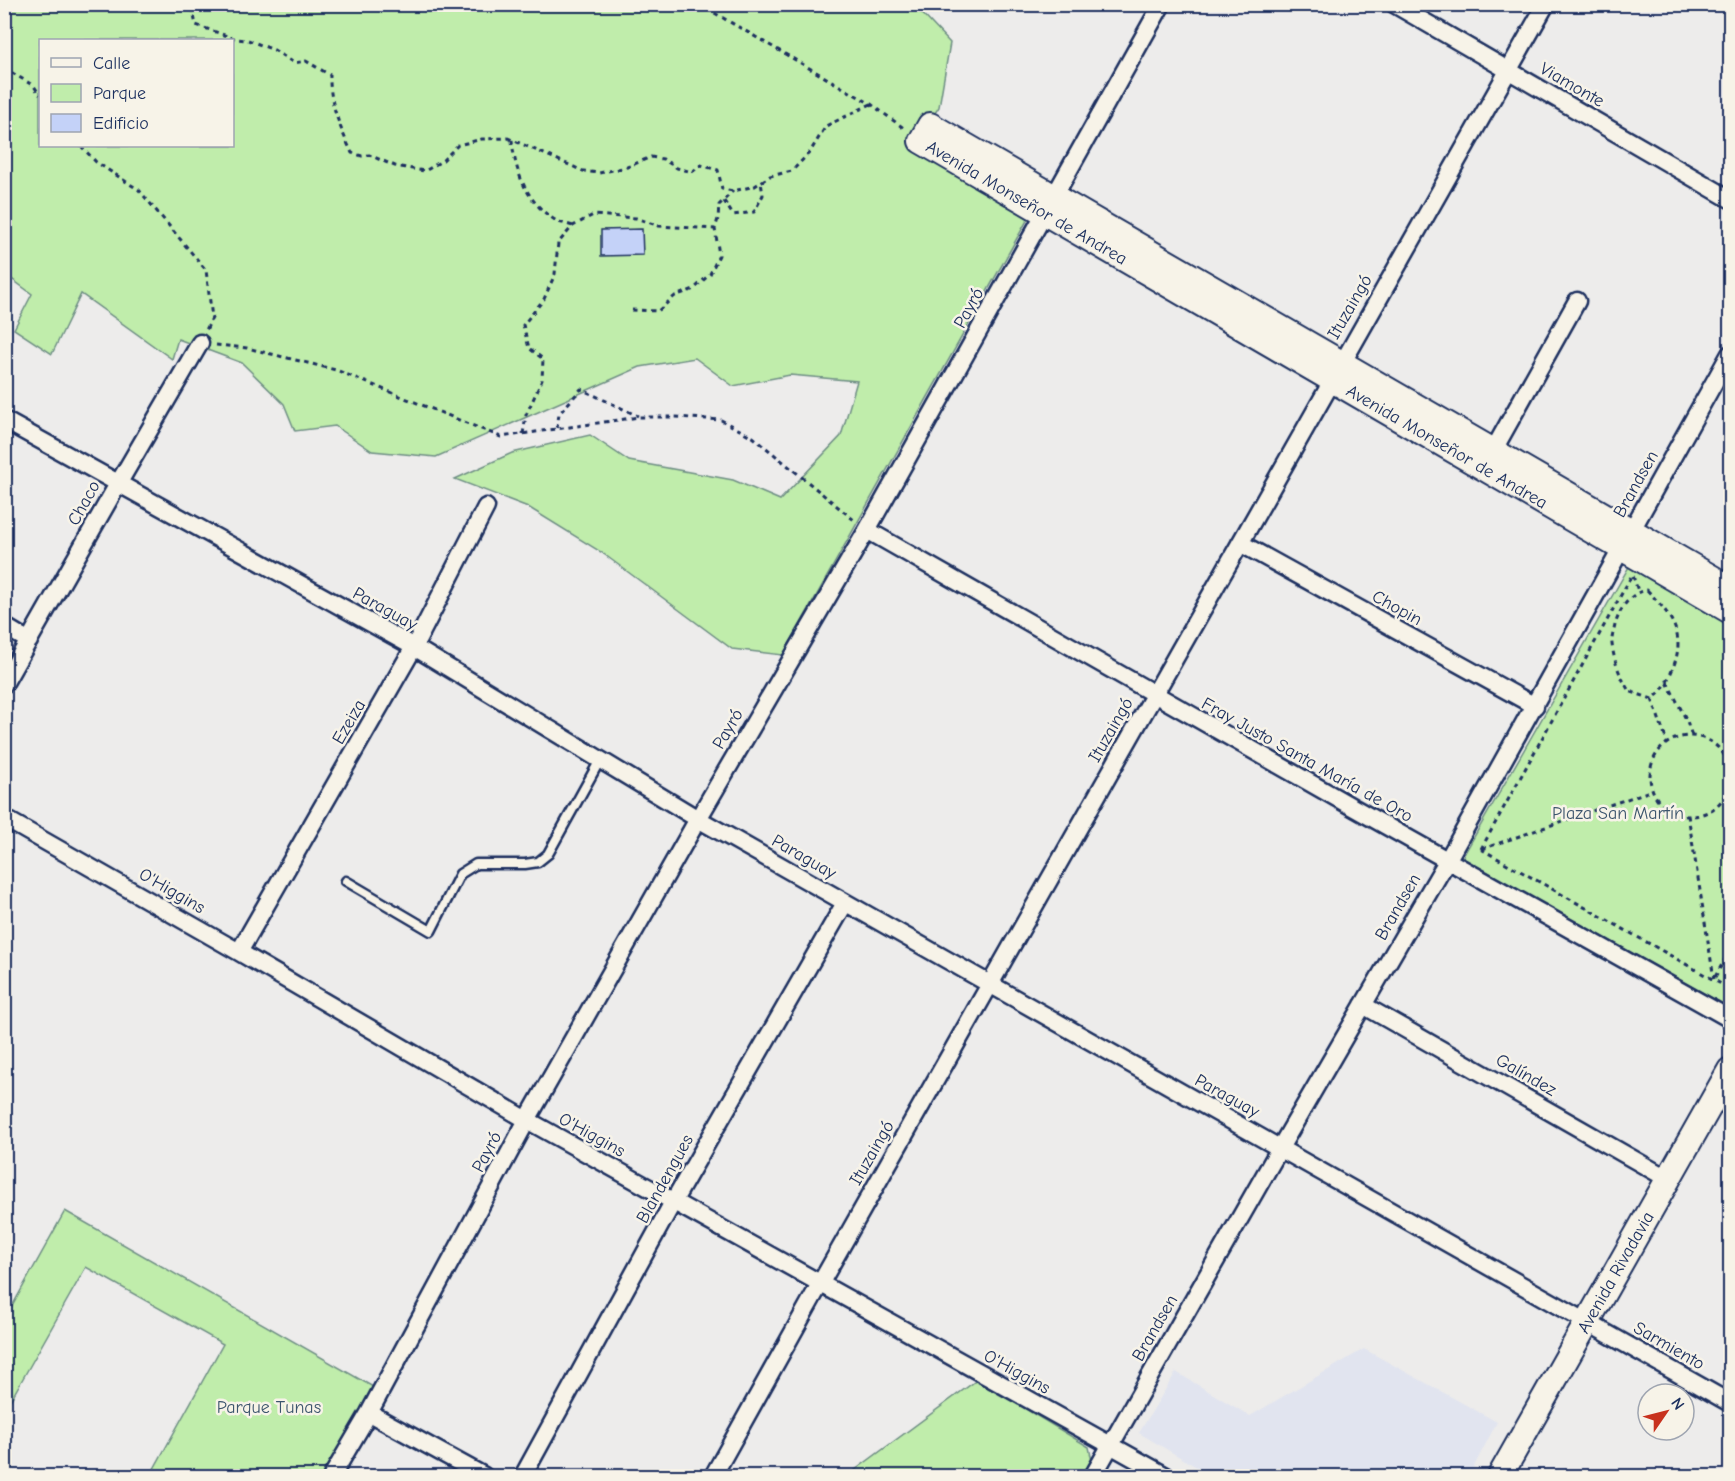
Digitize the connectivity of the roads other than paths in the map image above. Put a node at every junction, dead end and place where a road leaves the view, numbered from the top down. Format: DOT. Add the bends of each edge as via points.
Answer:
graph roads {
  1 [pos="1162,4"];
  2 [pos="1394,4"];
  3 [pos="1545,4"];
  4 [pos="1508,70"];
  5 [pos="921,141"];
  6 [pos="1731,200"];
  7 [pos="1049,206"];
  8 [pos="1577,301"];
  9 [pos="200,343"];
  10 [pos="1731,354"];
  11 [pos="1336,371"];
  12 [pos="4,420"];
  13 [pos="1493,451"];
  14 [pos="118,484"];
  15 [pos="486,507"];
  16 [pos="867,531"];
  17 [pos="1627,539"];
  18 [pos="1240,543"];
  19 [pos="1731,588"];
  20 [pos="1731,610"];
  21 [pos="4,626"];
  22 [pos="29,641"];
  23 [pos="414,647"];
  24 [pos="4,684"];
  25 [pos="1154,695"];
  26 [pos="1535,706"];
  27 [pos="600,760"];
  28 [pos="4,818"];
  29 [pos="698,819"];
  30 [pos="1447,861"];
  31 [pos="346,881"];
  32 [pos="845,903"];
  33 [pos="239,952"];
  34 [pos="990,984"];
  35 [pos="1364,1005"];
  36 [pos="1731,1018"];
  37 [pos="1731,1070"];
  38 [pos="527,1120"];
  39 [pos="1280,1148"];
  40 [pos="1668,1179"];
  41 [pos="673,1202"];
  42 [pos="820,1284"];
  43 [pos="1587,1322"];
  44 [pos="1731,1403"];
  45 [pos="369,1413"];
  46 [pos="1110,1446"];
  47 [pos="332,1476"];
  48 [pos="484,1476"];
  49 [pos="523,1476"];
  50 [pos="713,1476"];
  51 [pos="1093,1476"];
  52 [pos="1166,1476"];
  53 [pos="1500,1476"];
  1 -- 7 [label="street, Payró"];
  2 -- 4 [label="street, Viamonte"];
  3 -- 4 [label="street, Ituzaingó"];
  4 -- 6 [label="street, Viamonte"];
  4 -- 11 [label="street, Ituzaingó"];
  5 -- 7 [label="street, Avenida Monseñor de Andrea" via="930,125"];
  7 -- 11 [label="street, Avenida Monseñor de Andrea"];
  7 -- 16 [label="street, Payró"];
  8 -- 13 [label="street"];
  9 -- 14 [label="street, Chaco"];
  10 -- 17 [label="street, Brandsen"];
  11 -- 13 [label="street, Avenida Monseñor de Andrea"];
  11 -- 17 [label="street, Avenida Monseñor de Andrea"];
  11 -- 18 [label="street, Ituzaingó"];
  12 -- 14 [label="street, Paraguay"];
  13 -- 17 [label="street, Avenida Monseñor de Andrea"];
  14 -- 22 [label="street, Chaco"];
  14 -- 23 [label="street, Paraguay"];
  15 -- 23 [label="street, Ezeiza"];
  16 -- 25 [label="street, Fray Justo Santa María de Oro"];
  16 -- 29 [label="street, Payró"];
  17 -- 19 [label="street, Avenida Monseñor de Andrea"];
  17 -- 20 [label="street, Avenida Monseñor de Andrea"];
  17 -- 26 [label="street, Brandsen"];
  18 -- 25 [label="street, Ituzaingó"];
  18 -- 26 [label="street, Chopin"];
  21 -- 22 [label="street"];
  22 -- 24 [label="street, Chaco"];
  23 -- 27 [label="street, Paraguay"];
  23 -- 33 [label="street, Ezeiza"];
  25 -- 30 [label="street, Fray Justo Santa María de Oro"];
  25 -- 34 [label="street, Ituzaingó"];
  26 -- 30 [label="street, Brandsen"];
  27 -- 29 [label="street, Paraguay"];
  27 -- 31 [label="lane" via="548,854 538,862 525,864 476,864 460,874 431,931"];
  28 -- 33 [label="street, O'Higgins"];
  29 -- 32 [label="street, Paraguay"];
  29 -- 38 [label="street, Payró"];
  30 -- 35 [label="street, Brandsen"];
  30 -- 36 [label="street, Fray Justo Santa María de Oro"];
  32 -- 34 [label="street, Paraguay"];
  32 -- 41 [label="street, Blandengues"];
  33 -- 38 [label="street, O'Higgins"];
  34 -- 39 [label="street, Paraguay"];
  34 -- 42 [label="street, Ituzaingó"];
  35 -- 39 [label="street, Brandsen"];
  35 -- 40 [label="street, Galíndez"];
  37 -- 40 [label="street, Avenida Rivadavia"];
  38 -- 41 [label="street, O'Higgins"];
  38 -- 45 [label="street, Payró"];
  39 -- 43 [label="street, Paraguay"];
  39 -- 46 [label="street, Brandsen"];
  40 -- 43 [label="street, Avenida Rivadavia"];
  41 -- 42 [label="street, O'Higgins"];
  41 -- 49 [label="street, Blandengues"];
  42 -- 46 [label="street, O'Higgins"];
  42 -- 50 [label="street, Ituzaingó"];
  43 -- 44 [label="street, Sarmiento"];
  43 -- 53 [label="street, Avenida Rivadavia"];
  45 -- 47 [label="street, Payró"];
  45 -- 48 [label="street"];
  46 -- 51 [label="street, Brandsen"];
  46 -- 52 [label="street, O'Higgins"];
}
